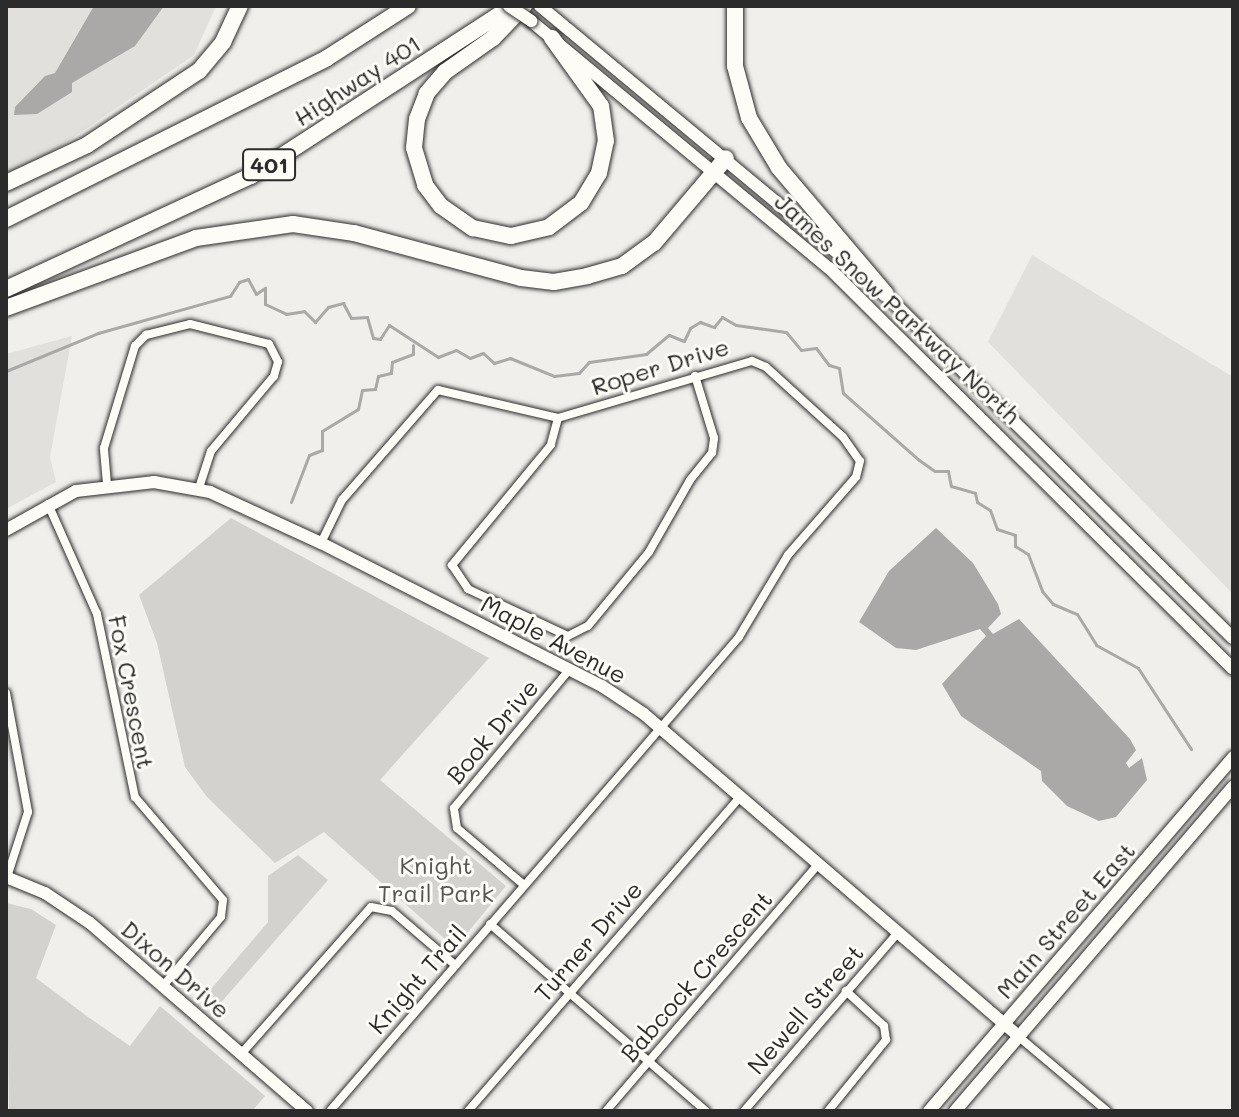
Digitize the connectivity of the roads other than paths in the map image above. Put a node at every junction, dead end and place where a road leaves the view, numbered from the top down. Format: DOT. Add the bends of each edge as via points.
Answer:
graph roads {
  1 [pos="240,6"];
  2 [pos="408,6"];
  3 [pos="511,6"];
  4 [pos="540,6"];
  5 [pos="735,6"];
  6 [pos="528,14"];
  7 [pos="552,38"];
  8 [pos="721,165"];
  9 [pos="6,183"];
  10 [pos="6,219"];
  11 [pos="6,289"];
  12 [pos="886,294"];
  13 [pos="6,308"];
  14 [pos="695,376"];
  15 [pos="558,418"];
  16 [pos="107,484"];
  17 [pos="199,489"];
  18 [pos="48,503"];
  19 [pos="6,530"];
  20 [pos="321,543"];
  21 [pos="1233,638"];
  22 [pos="1233,669"];
  23 [pos="569,670"];
  24 [pos="6,693"];
  25 [pos="659,727"];
  26 [pos="1233,757"];
  27 [pos="1233,787"];
  28 [pos="739,798"];
  29 [pos="816,867"];
  30 [pos="7,877"];
  31 [pos="524,885"];
  32 [pos="490,924"];
  33 [pos="897,934"];
  34 [pos="455,965"];
  35 [pos="163,986"];
  36 [pos="846,991"];
  37 [pos="568,993"];
  38 [pos="1004,1024"];
  39 [pos="1019,1037"];
  40 [pos="241,1054"];
  41 [pos="649,1062"];
  42 [pos="307,1111"];
  43 [pos="330,1111"];
  44 [pos="468,1111"];
  45 [pos="606,1111"];
  46 [pos="706,1111"];
  47 [pos="744,1111"];
  48 [pos="828,1111"];
  49 [pos="929,1111"];
  50 [pos="955,1111"];
  51 [pos="1107,1111"];
  1 -- 9 [label="highway" via="223,42 199,71 87,145"];
  2 -- 10 [label="highway, Highway 401" via="327,58"];
  3 -- 6 [label="main road, James Snow Parkway North, bridge"];
  3 -- 11 [label="highway, Highway 401 / 401" via="251,176"];
  4 -- 8 [label="main road, James Snow Parkway North"];
  5 -- 12 [label="highway" via="735,66 749,118 779,168"];
  6 -- 7 [label="main road, James Snow Parkway North"];
  6 -- 7 [label="highway" via="445,72 427,93 417,119 414,148 425,185 441,206 473,228 511,236 549,227 581,203 599,173 606,141 601,106"];
  7 -- 8 [label="main road, James Snow Parkway North"];
  8 -- 12 [label="main road, James Snow Parkway North"];
  8 -- 13 [label="highway" via="654,243 622,266 587,276 554,282 521,278 405,245 293,224 196,238"];
  8 -- 22 [label="main road, James Snow Parkway North" via="928,361"];
  12 -- 21 [label="main road, James Snow Parkway North"];
  14 -- 15 [label="street, Roper Drive"];
  14 -- 15 [label="street" via="714,438 712,453 690,480 649,552 588,626 568,636 468,589 452,565 551,445"];
  14 -- 25 [label="street, Roper Drive" via="743,361 759,362 856,451 859,472 788,555 753,619"];
  15 -- 20 [label="street" via="438,390 342,500"];
  16 -- 17 [label="main road, Maple Avenue" via="163,482"];
  16 -- 17 [label="street" via="104,448 135,346 146,335 190,324 269,344 278,362 274,376 211,451"];
  16 -- 18 [label="main road, Maple Avenue"];
  17 -- 20 [label="main road, Maple Avenue"];
  18 -- 19 [label="main road, Maple Avenue"];
  18 -- 35 [label="street, Fox Crescent" via="97,614 135,797 223,900 221,917"];
  20 -- 23 [label="main road, Maple Avenue"];
  23 -- 25 [label="main road, Maple Avenue" via="602,686"];
  23 -- 31 [label="street, Book Drive" via="454,808 457,828"];
  24 -- 30 [label="street" via="28,812"];
  25 -- 28 [label="main road, Maple Avenue"];
  25 -- 31 [label="street, Knight Trail"];
  26 -- 38 [label="main road, Main Street East"];
  27 -- 39 [label="main road, Main Street East"];
  28 -- 29 [label="main road, Maple Avenue"];
  28 -- 37 [label="street, Turner Drive"];
  29 -- 33 [label="main road, Maple Avenue"];
  29 -- 41 [label="street, Babcock Crescent"];
  30 -- 35 [label="main road, Dixon Drive" via="73,911"];
  31 -- 32 [label="street, Knight Trail"];
  32 -- 34 [label="street, Knight Trail"];
  32 -- 37 [label="street"];
  33 -- 36 [label="street, Newell Street"];
  33 -- 38 [label="main road, Maple Avenue"];
  34 -- 40 [label="street" via="392,911 371,907"];
  34 -- 43 [label="street, Knight Trail"];
  35 -- 40 [label="main road, Dixon Drive"];
  36 -- 47 [label="street, Newell Street"];
  36 -- 48 [label="street" via="884,1026 886,1040"];
  37 -- 41 [label="street"];
  37 -- 44 [label="street, Turner Drive"];
  38 -- 39 [label="main road, Maple Avenue"];
  38 -- 49 [label="main road, Main Street East"];
  39 -- 50 [label="main road, Main Street East"];
  39 -- 51 [label="street"];
  40 -- 42 [label="main road, Dixon Drive"];
  41 -- 45 [label="street, Babcock Crescent"];
  41 -- 46 [label="street"];
}
